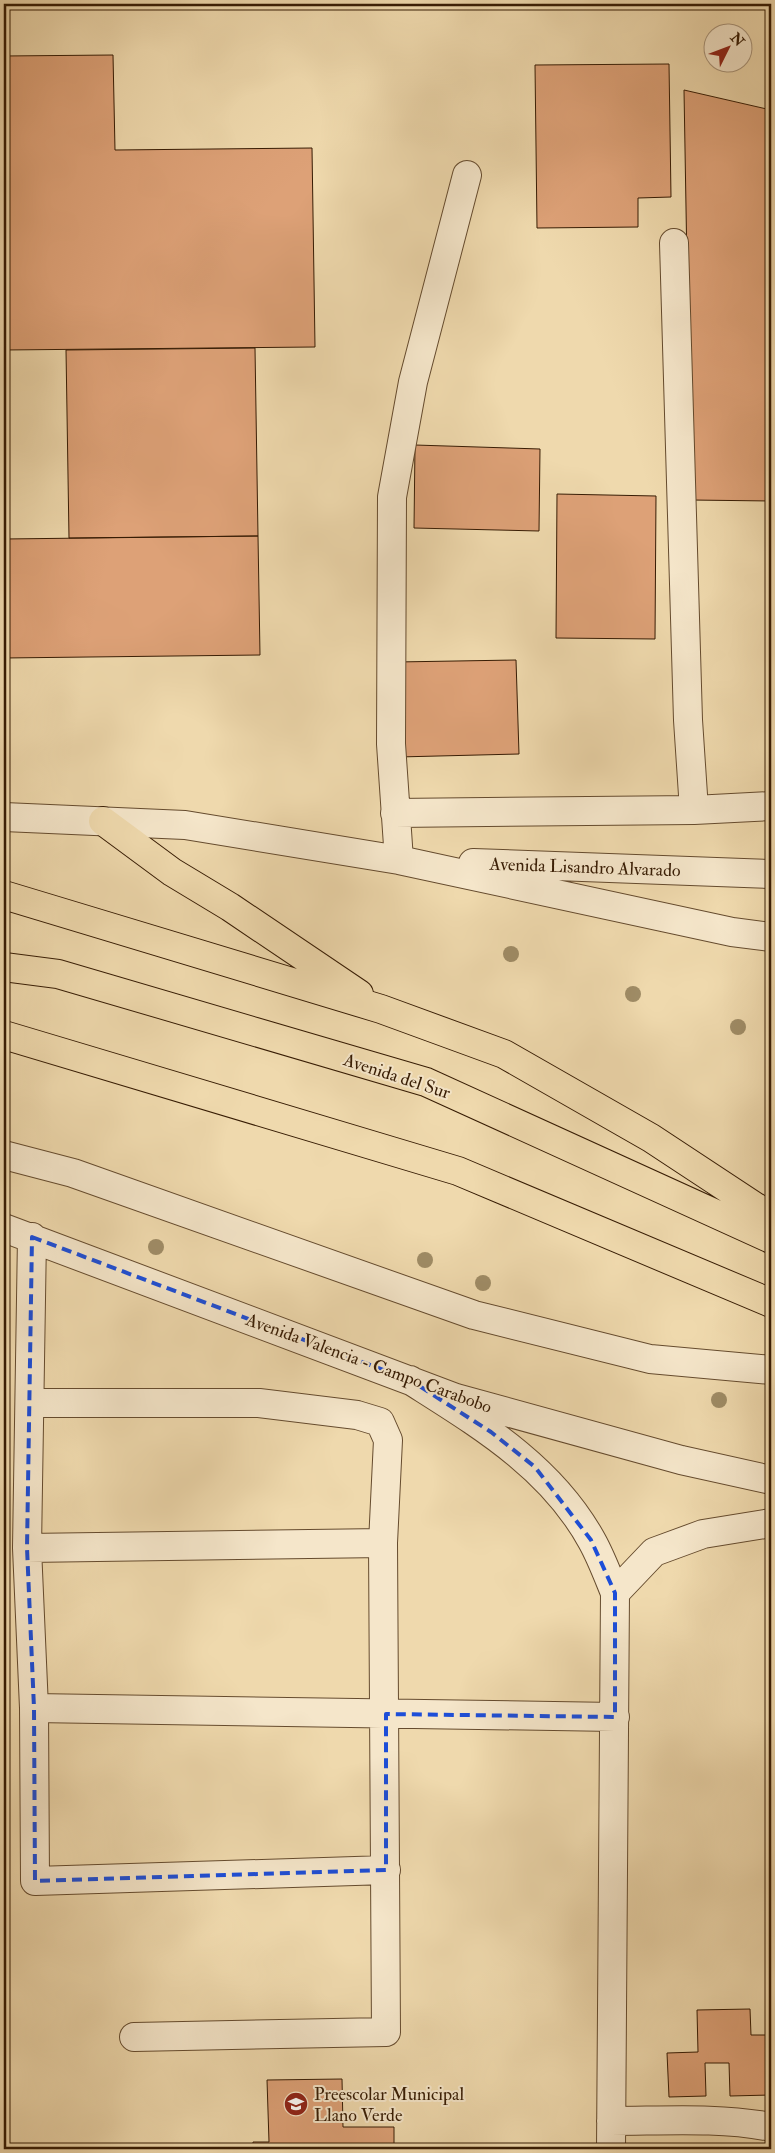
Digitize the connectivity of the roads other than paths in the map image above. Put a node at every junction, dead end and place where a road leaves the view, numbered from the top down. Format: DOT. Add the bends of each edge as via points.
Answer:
graph roads {
  1 [pos="466,175"];
  2 [pos="674,243"];
  3 [pos="771,806"];
  4 [pos="694,810"];
  5 [pos="395,814"];
  6 [pos="4,817"];
  7 [pos="103,821"];
  8 [pos="399,860"];
  9 [pos="771,874"];
  10 [pos="4,895"];
  11 [pos="771,937"];
  12 [pos="4,967"];
  13 [pos="381,1009"];
  14 [pos="4,1035"];
  15 [pos="4,1155"];
  16 [pos="771,1217"];
  17 [pos="4,1228"];
  18 [pos="32,1237"];
  19 [pos="771,1239"];
  20 [pos="771,1303"];
  21 [pos="771,1370"];
  22 [pos="410,1380"];
  23 [pos="30,1403"];
  24 [pos="771,1480"];
  25 [pos="771,1523"];
  26 [pos="383,1543"];
  27 [pos="27,1548"];
  28 [pos="615,1593"];
  29 [pos="34,1708"];
  30 [pos="386,1714"];
  31 [pos="614,1717"];
  32 [pos="386,1870"];
  33 [pos="134,2037"];
  34 [pos="611,2122"];
  35 [pos="771,2128"];
  36 [pos="611,2149"];
  1 -- 5 [label="street" via="414,382 392,496 391,744"];
  2 -- 4 [label="street"];
  3 -- 4 [label="street"];
  4 -- 5 [label="street"];
  5 -- 8 [label="street"];
  6 -- 7 [label="street"];
  7 -- 8 [label="street" via="185,825"];
  7 -- 13 [label="highway" via="172,872 238,912"];
  8 -- 9 [label="street, Avenida Lisandro Alvarado"];
  8 -- 11 [label="street" via="732,932"];
  10 -- 13 [label="highway"];
  12 -- 19 [label="highway, Avenida del Sur" via="58,974 426,1082"];
  13 -- 16 [label="highway" via="504,1054 651,1138"];
  14 -- 20 [label="highway" via="458,1171"];
  15 -- 21 [label="street" via="73,1173 474,1315 650,1359"];
  17 -- 18 [label="street, Avenida Valencia - Campo Carabobo"];
  18 -- 22 [label="street, Avenida Valencia - Campo Carabobo"];
  18 -- 23 [label="street"];
  22 -- 24 [label="street, Avenida Valencia - Campo Carabobo" via="456,1398 681,1460"];
  22 -- 28 [label="street" via="491,1432 535,1467 592,1540"];
  23 -- 26 [label="street" via="259,1403 357,1415 380,1422 388,1440"];
  23 -- 27 [label="street"];
  25 -- 28 [label="street" via="703,1534 654,1552"];
  26 -- 27 [label="street"];
  26 -- 30 [label="street"];
  27 -- 29 [label="street"];
  28 -- 31 [label="street"];
  29 -- 30 [label="street"];
  29 -- 32 [label="street" via="35,1881"];
  30 -- 31 [label="street"];
  30 -- 32 [label="street"];
  31 -- 34 [label="street"];
  32 -- 33 [label="street" via="386,2032"];
  34 -- 35 [label="street" via="707,2121 752,2123"];
  34 -- 36 [label="street"];
}
